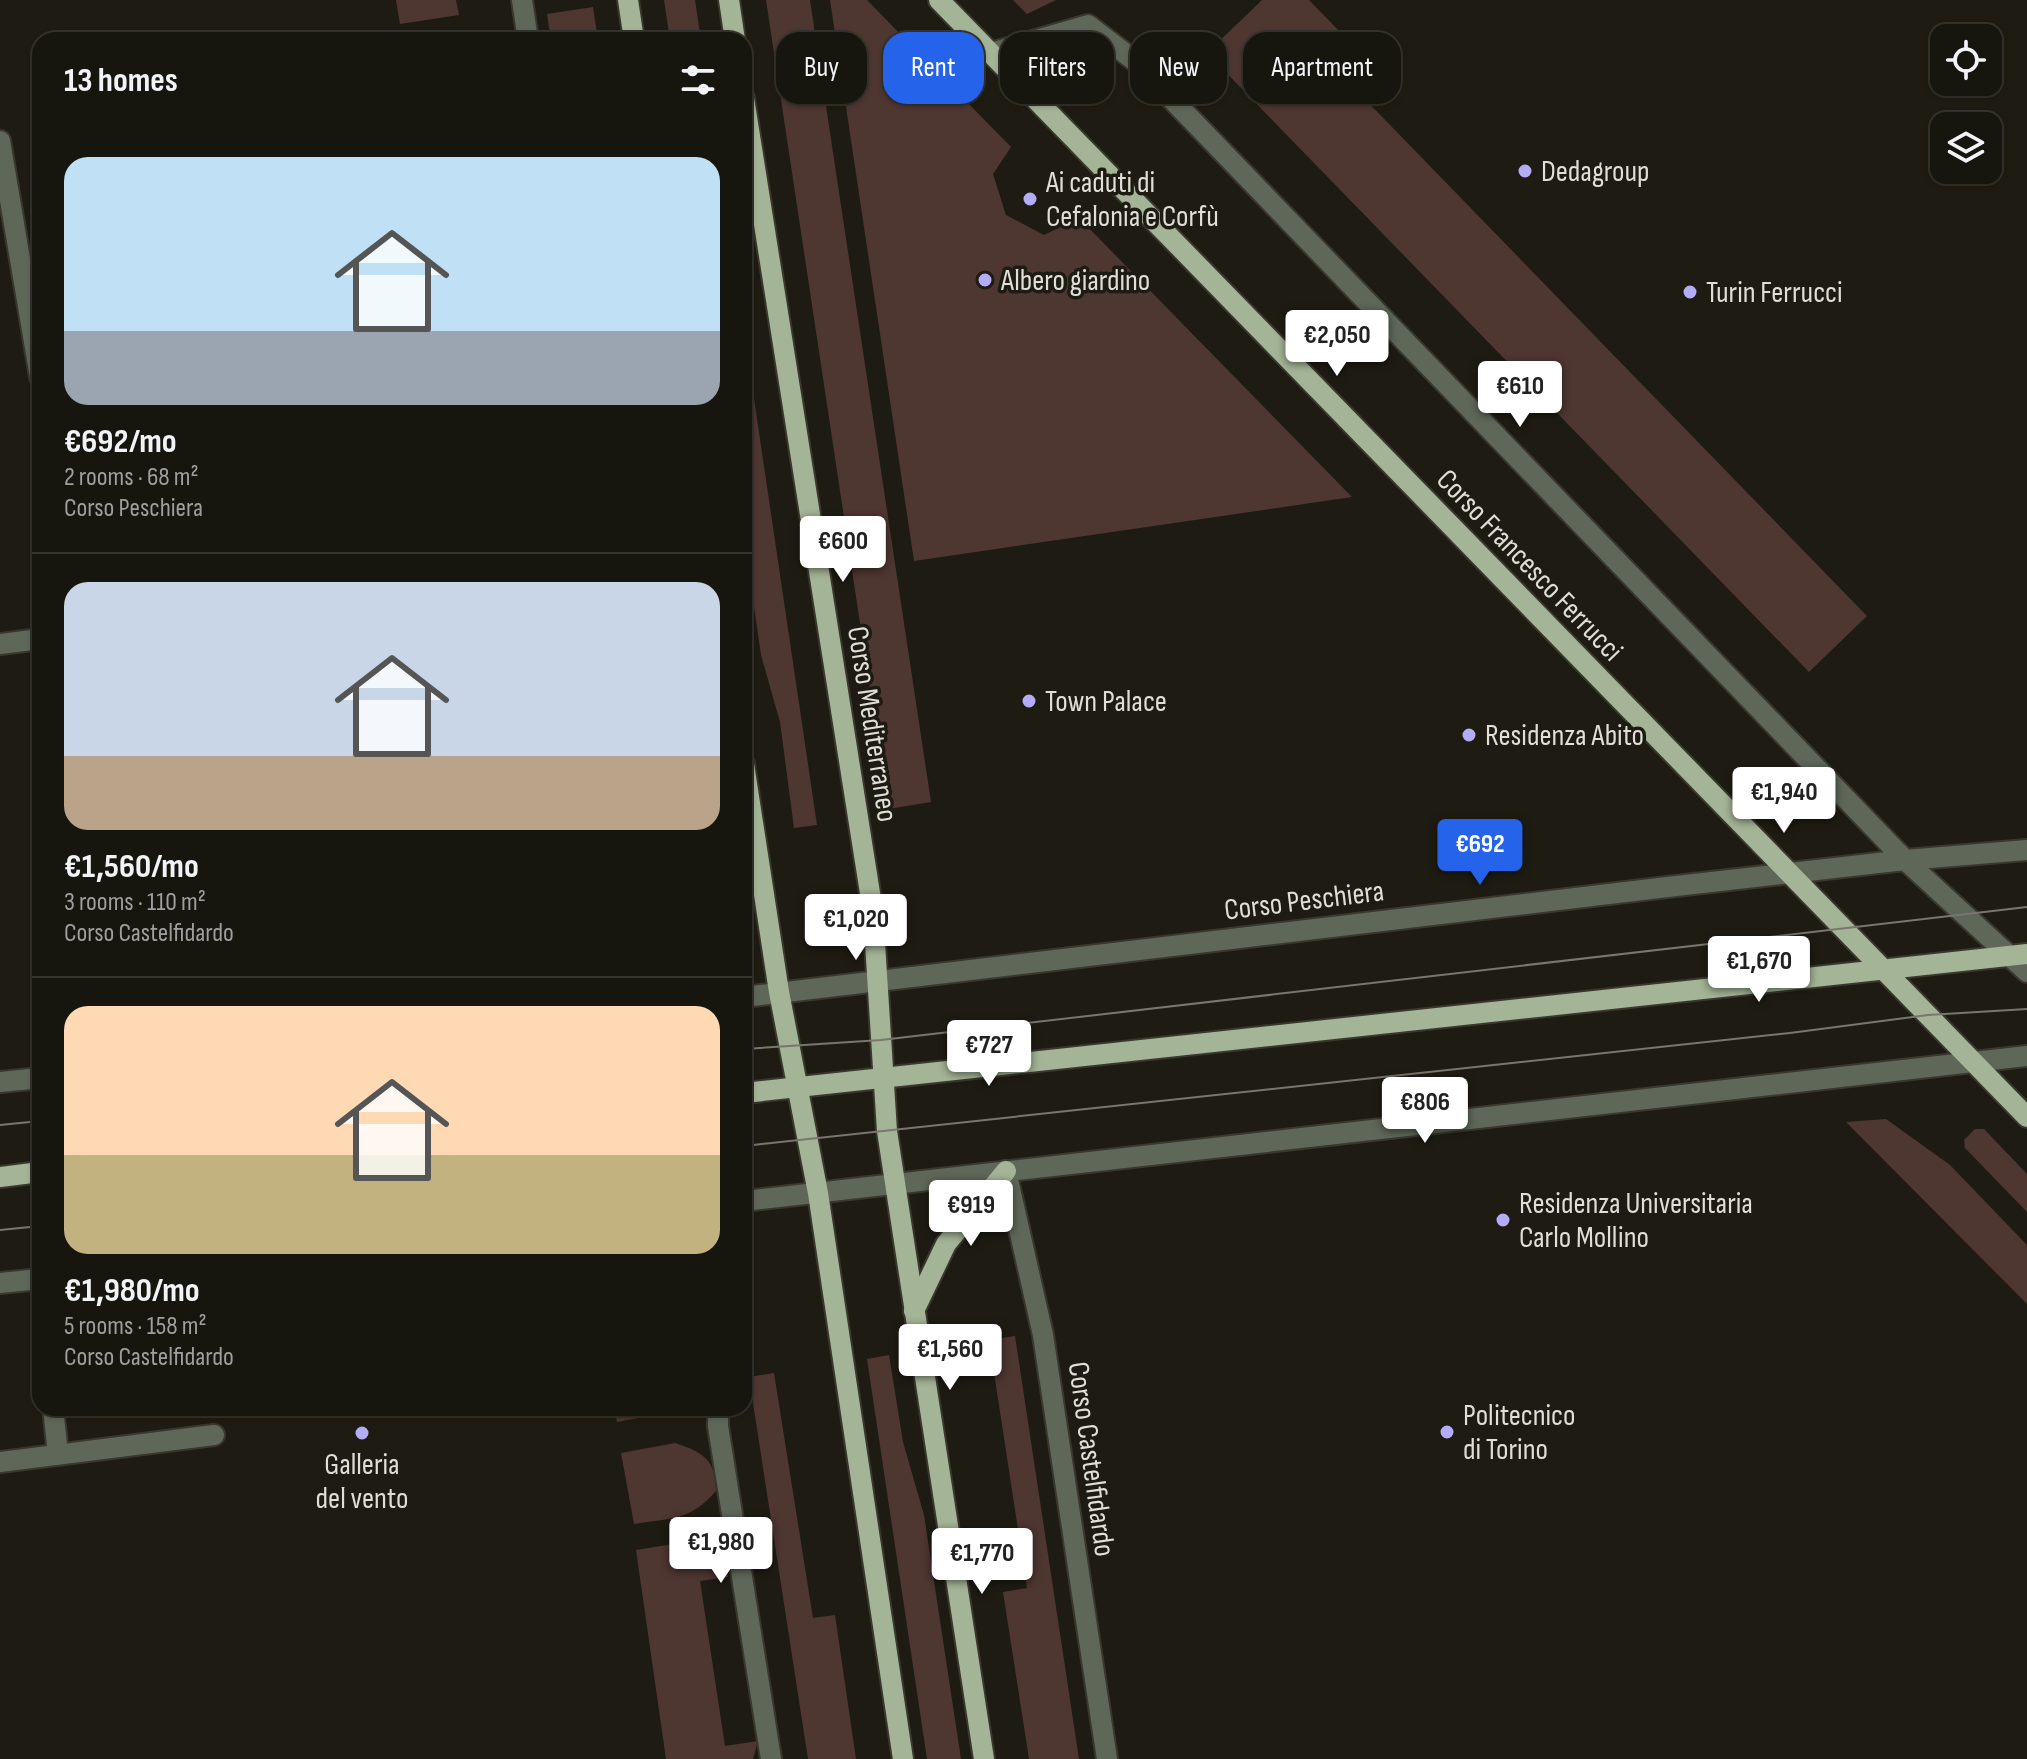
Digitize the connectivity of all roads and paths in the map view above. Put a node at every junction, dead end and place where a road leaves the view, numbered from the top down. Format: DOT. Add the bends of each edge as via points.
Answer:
graph roads {
  1 [pos="522,0"];
  2 [pos="628,0"];
  3 [pos="729,0"];
  4 [pos="939,0"];
  5 [pos="527,32"];
  6 [pos="633,32"];
  7 [pos="734,32"];
  8 [pos="991,53"];
  9 [pos="0,141"];
  10 [pos="752,148"];
  11 [pos="32,330"];
  12 [pos="32,640"];
  13 [pos="0,644"];
  14 [pos="752,816"];
  15 [pos="2027,850"];
  16 [pos="1905,860"];
  17 [pos="1791,874"];
  18 [pos="2018,955"];
  19 [pos="1882,968"];
  20 [pos="2027,972"];
  21 [pos="876,982"];
  22 [pos="779,992"];
  23 [pos="752,996"];
  24 [pos="2027,1056"];
  25 [pos="1973,1061"];
  26 [pos="883,1077"];
  27 [pos="32,1079"];
  28 [pos="0,1082"];
  29 [pos="797,1087"];
  30 [pos="752,1092"];
  31 [pos="2027,1117"];
  32 [pos="1006,1171"];
  33 [pos="32,1173"];
  34 [pos="0,1177"];
  35 [pos="895,1185"];
  36 [pos="818,1193"];
  37 [pos="752,1200"];
  38 [pos="32,1280"];
  39 [pos="0,1283"];
  40 [pos="914,1311"];
  41 [pos="54,1416"];
  42 [pos="718,1416"];
  43 [pos="214,1435"];
  44 [pos="58,1454"];
  45 [pos="0,1462"];
  46 [pos="771,1759"];
  47 [pos="903,1759"];
  48 [pos="984,1759"];
  49 [pos="1107,1759"];
  1 -- 5 [label="street"];
  2 -- 6 [label="main road"];
  3 -- 7 [label="main road"];
  4 -- 8 [label="main road, Corso Francesco Ferrucci"];
  8 -- 16 [label="street" via="1088,25 1135,61"];
  8 -- 17 [label="main road, Corso Francesco Ferrucci"];
  9 -- 11 [label="street"];
  10 -- 21 [label="main road, Corso Mediterraneo" via="873,912"];
  12 -- 13 [label="street"];
  14 -- 22 [label="main road"];
  15 -- 16 [label="street, Corso Peschiera"];
  16 -- 17 [label="street, Corso Peschiera"];
  16 -- 18 [label="street"];
  17 -- 19 [label="main road, Corso Francesco Ferrucci"];
  17 -- 21 [label="street, Corso Peschiera"];
  18 -- 19 [label="main road"];
  18 -- 20 [label="street"];
  19 -- 25 [label="main road, Corso Francesco Ferrucci"];
  19 -- 26 [label="main road"];
  21 -- 22 [label="street, Corso Peschiera"];
  21 -- 26 [label="main road, Corso Mediterraneo"];
  22 -- 23 [label="street, Corso Peschiera"];
  22 -- 29 [label="main road"];
  24 -- 25 [label="street"];
  25 -- 31 [label="main road, Corso Francesco Ferrucci"];
  25 -- 32 [label="street"];
  26 -- 29 [label="main road"];
  26 -- 35 [label="main road"];
  27 -- 28 [label="street"];
  29 -- 30 [label="main road"];
  29 -- 36 [label="main road"];
  32 -- 35 [label="street"];
  32 -- 40 [label="main road" via="946,1244"];
  32 -- 49 [label="street, Corso Castelfidardo" via="1043,1335"];
  33 -- 34 [label="main road"];
  35 -- 36 [label="street"];
  35 -- 40 [label="main road"];
  36 -- 37 [label="street"];
  36 -- 47 [label="main road"];
  38 -- 39 [label="street"];
  40 -- 48 [label="main road"];
  41 -- 44 [label="street"];
  42 -- 46 [label="street"];
  43 -- 44 [label="street"];
  44 -- 45 [label="street"];
}
